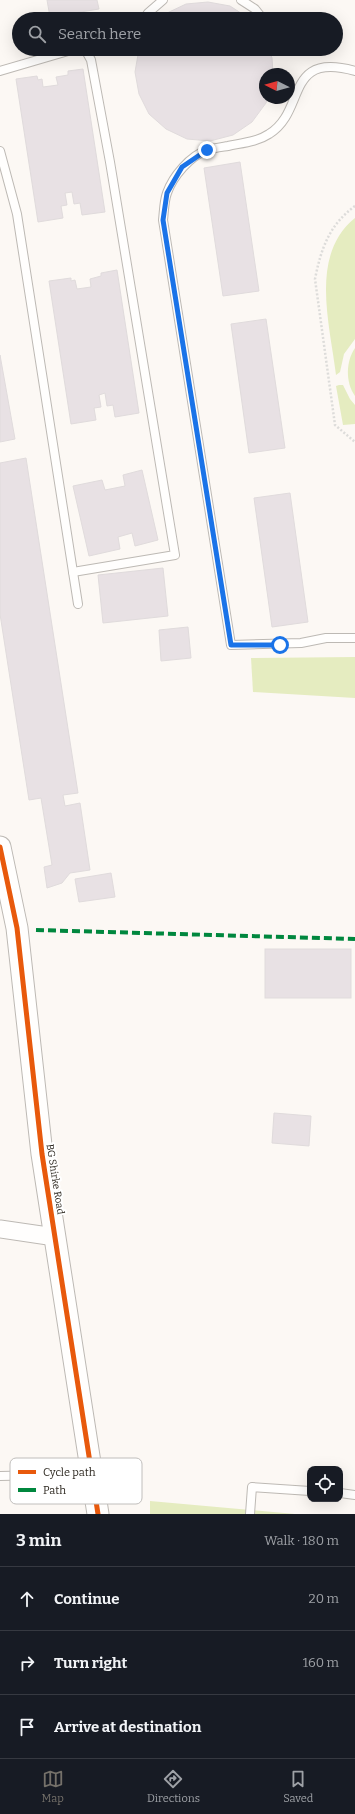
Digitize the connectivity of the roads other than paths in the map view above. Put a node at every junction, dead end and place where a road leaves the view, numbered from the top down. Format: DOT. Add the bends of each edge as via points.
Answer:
graph roads {
  1 [pos="163,0"];
  2 [pos="241,0"];
  3 [pos="149,12"];
  4 [pos="257,12"];
  5 [pos="51,56"];
  6 [pos="89,56"];
  7 [pos="0,71"];
  8 [pos="355,71"];
  9 [pos="0,151"];
  10 [pos="73,572"];
  11 [pos="78,604"];
  12 [pos="355,638"];
  13 [pos="0,847"];
  14 [pos="0,1229"];
  15 [pos="55,1237"];
  16 [pos="89,1458"];
  17 [pos="0,1476"];
  18 [pos="10,1476"];
  19 [pos="307,1491"];
  20 [pos="343,1494"];
  21 [pos="355,1495"];
  22 [pos="96,1504"];
  23 [pos="98,1514"];
  24 [pos="250,1514"];
  1 -- 3 [label="lane"];
  2 -- 4 [label="lane"];
  5 -- 7 [label="lane"];
  6 -- 10 [label="lane" via="110,162 175,555"];
  8 -- 12 [label="lane" via="320,67 302,81 284,120 270,134 254,141 207,150 182,167 167,193 163,220 231,645"];
  9 -- 10 [label="lane" via="17,214"];
  10 -- 11 [label="lane"];
  13 -- 15 [label="street, BG Shirke Road" via="17,928 42,1154"];
  14 -- 15 [label="street"];
  15 -- 16 [label="street, BG Shirke Road"];
  17 -- 18 [label="lane"];
  19 -- 24 [label="lane" via="252,1487"];
  20 -- 21 [label="lane"];
  22 -- 23 [label="street, BG Shirke Road"];
}
